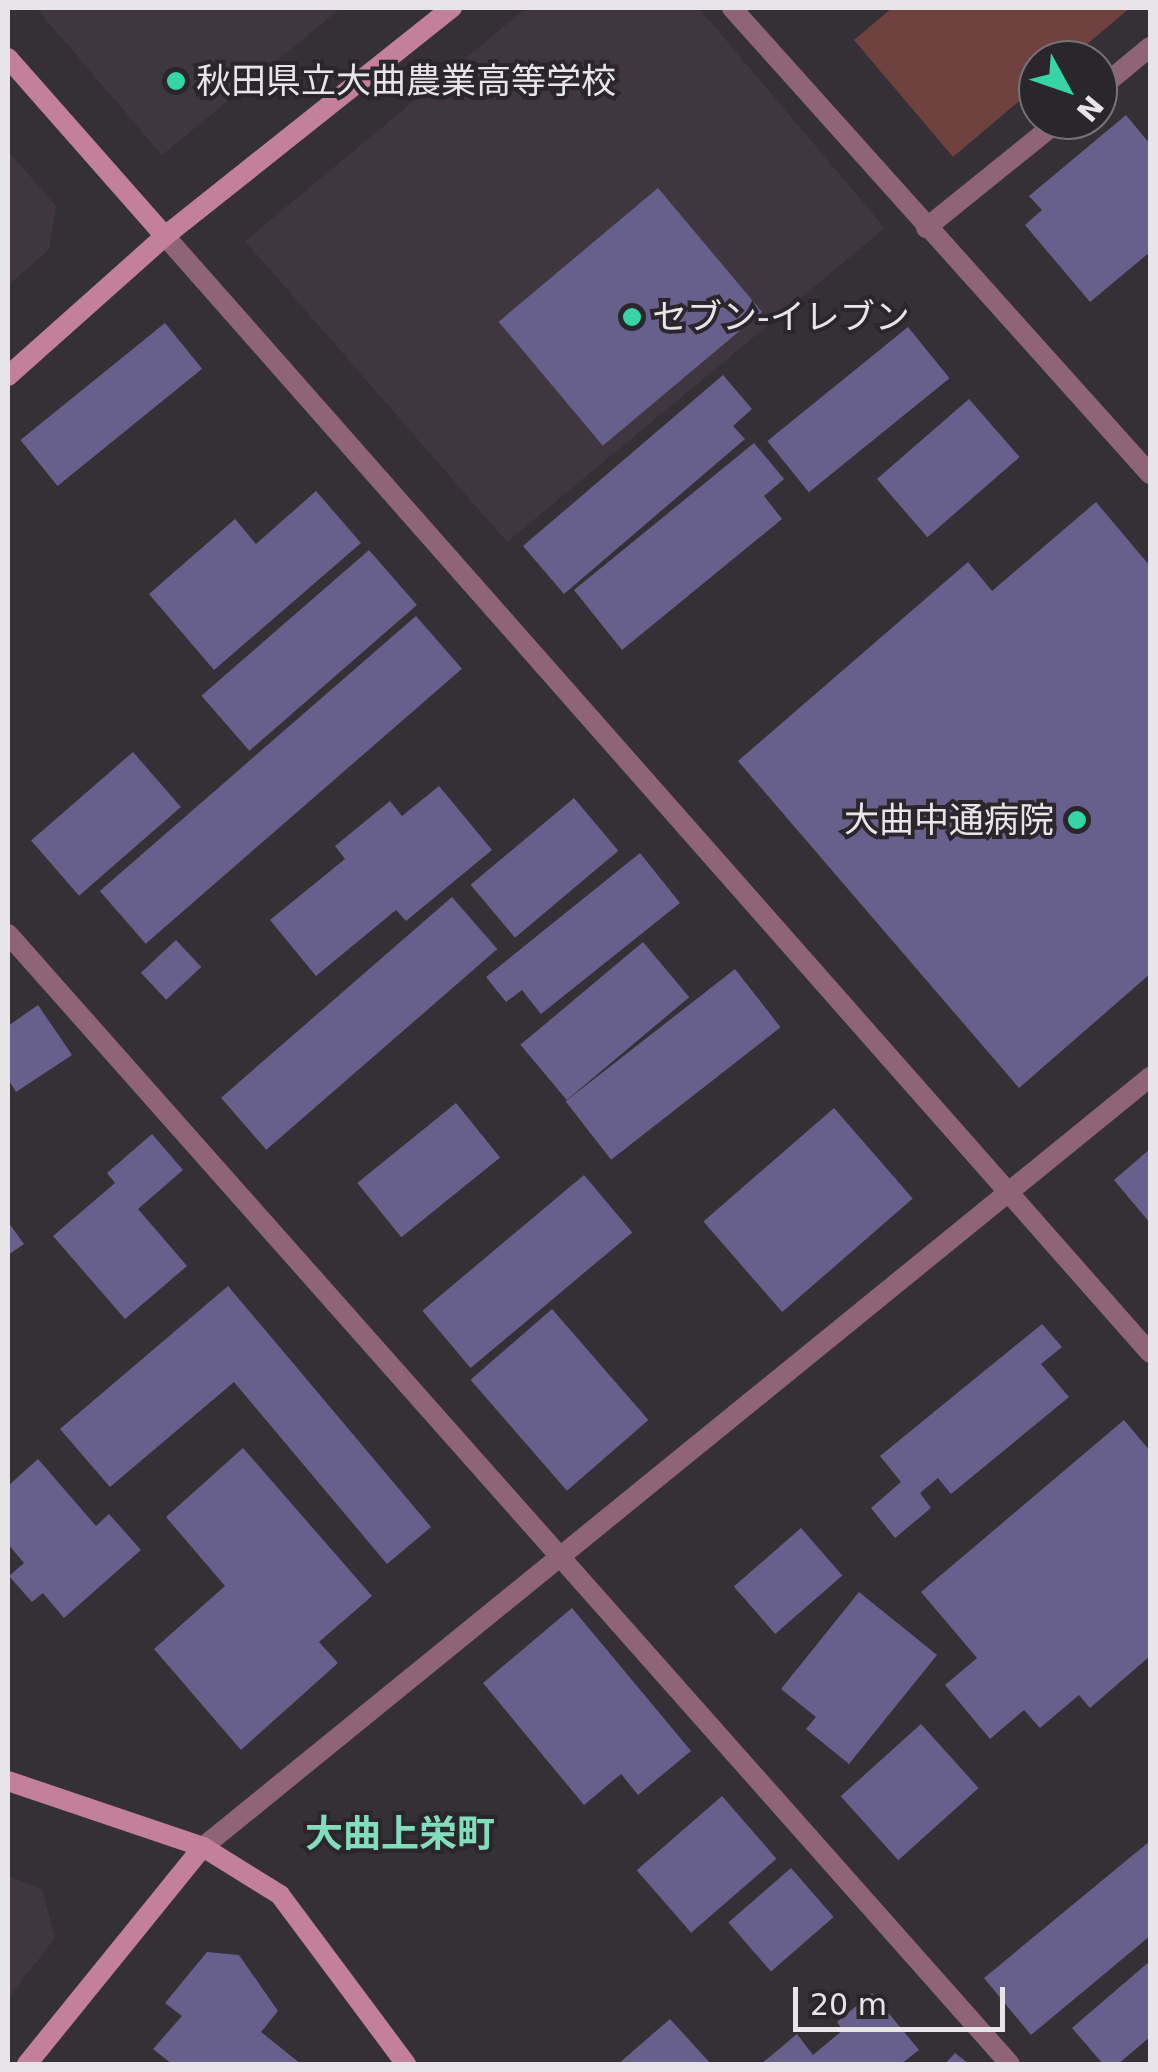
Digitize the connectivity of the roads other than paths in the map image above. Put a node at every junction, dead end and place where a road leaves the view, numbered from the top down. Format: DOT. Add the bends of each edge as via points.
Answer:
graph roads {
  1 [pos="452,8"];
  2 [pos="732,8"];
  3 [pos="1150,47"];
  4 [pos="8,58"];
  5 [pos="1118,73"];
  6 [pos="1035,140"];
  7 [pos="926,228"];
  8 [pos="165,236"];
  9 [pos="8,376"];
  10 [pos="1150,474"];
  11 [pos="8,934"];
  12 [pos="1150,1076"];
  13 [pos="1012,1192"];
  14 [pos="1150,1352"];
  15 [pos="559,1554"];
  16 [pos="8,1781"];
  17 [pos="202,1847"];
  18 [pos="26,2064"];
  19 [pos="406,2064"];
  20 [pos="1010,2064"];
  1 -- 8 [label="street"];
  2 -- 7 [label="street"];
  3 -- 5 [label="street"];
  4 -- 8 [label="street"];
  6 -- 7 [label="street"];
  7 -- 10 [label="street"];
  8 -- 9 [label="street"];
  8 -- 13 [label="street"];
  11 -- 15 [label="street"];
  12 -- 13 [label="street"];
  13 -- 14 [label="street"];
  13 -- 15 [label="street"];
  15 -- 17 [label="street"];
  15 -- 20 [label="street"];
  16 -- 17 [label="street"];
  17 -- 18 [label="street"];
  17 -- 19 [label="street" via="280,1895"];
}
